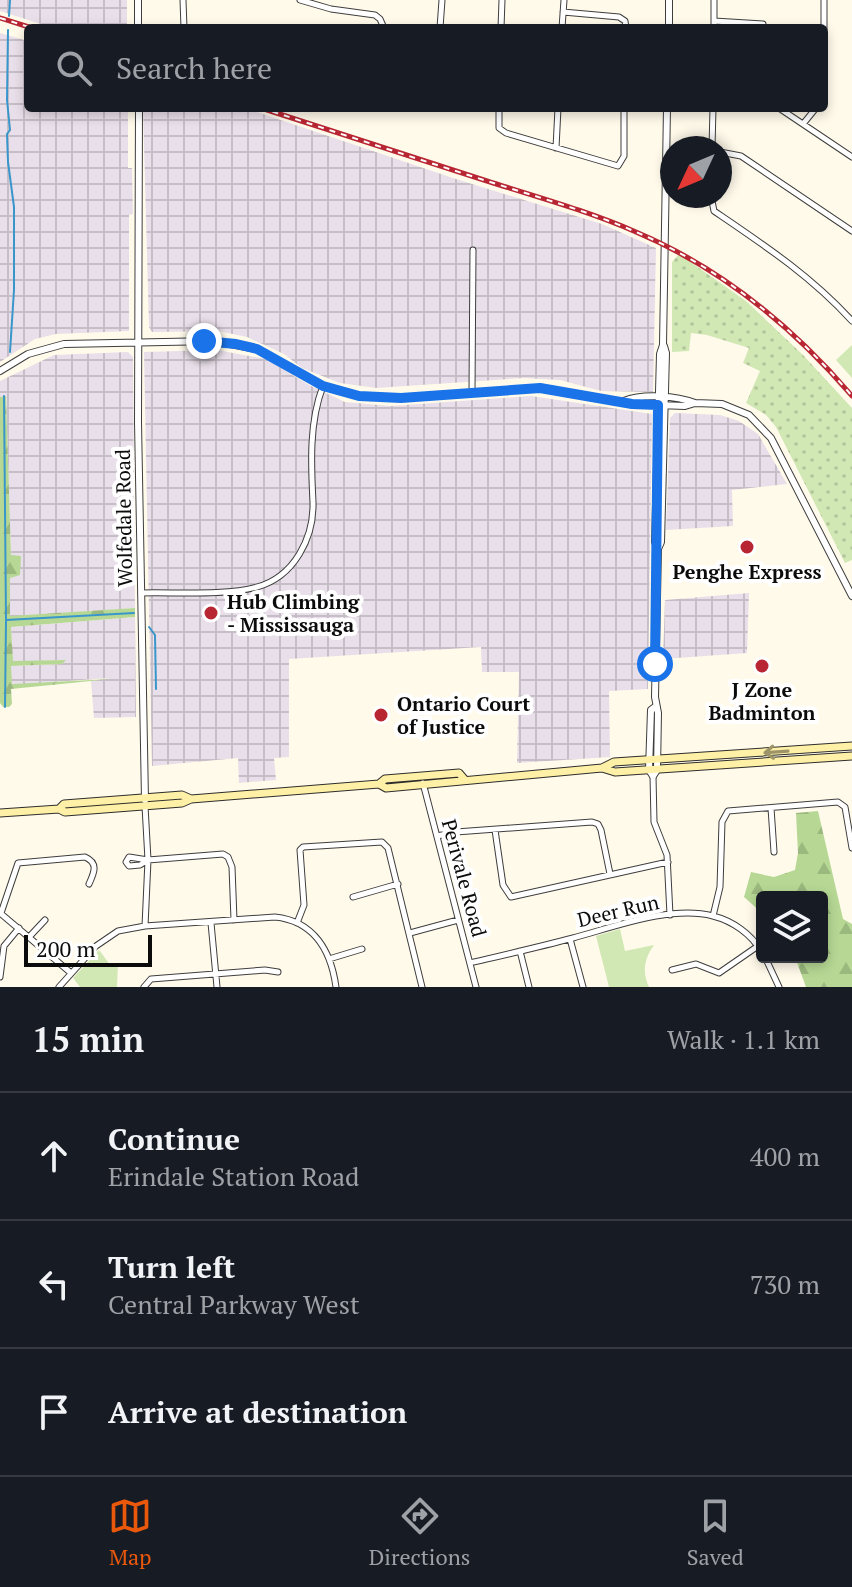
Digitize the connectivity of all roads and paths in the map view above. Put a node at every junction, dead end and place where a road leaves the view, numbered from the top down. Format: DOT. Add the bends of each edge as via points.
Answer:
graph roads {
  1 [pos="138,0"];
  2 [pos="183,0"];
  3 [pos="300,0"];
  4 [pos="442,0"];
  5 [pos="502,0"];
  6 [pos="564,0"];
  7 [pos="669,0"];
  8 [pos="714,0"];
  9 [pos="824,0"];
  10 [pos="563,12"];
  11 [pos="138,24"];
  12 [pos="184,24"];
  13 [pos="382,24"];
  14 [pos="440,24"];
  15 [pos="501,24"];
  16 [pos="562,24"];
  17 [pos="625,24"];
  18 [pos="669,24"];
  19 [pos="714,24"];
  20 [pos="824,24"];
  21 [pos="139,112"];
  22 [pos="499,112"];
  23 [pos="558,112"];
  24 [pos="624,112"];
  25 [pos="667,112"];
  26 [pos="713,112"];
  27 [pos="785,112"];
  28 [pos="813,112"];
  29 [pos="803,124"];
  30 [pos="712,136"];
  31 [pos="556,148"];
  32 [pos="732,154"];
  33 [pos="852,157"];
  34 [pos="713,208"];
  35 [pos="852,231"];
  36 [pos="473,250"];
  37 [pos="852,321"];
  38 [pos="140,341"];
  39 [pos="0,371"];
  40 [pos="323,386"];
  41 [pos="472,392"];
  42 [pos="662,402"];
  43 [pos="141,593"];
  44 [pos="852,596"];
  45 [pos="852,746"];
  46 [pos="852,756"];
  47 [pos="654,759"];
  48 [pos="602,768"];
  49 [pos="653,772"];
  50 [pos="421,776"];
  51 [pos="465,780"];
  52 [pos="379,784"];
  53 [pos="423,786"];
  54 [pos="145,802"];
  55 [pos="771,808"];
  56 [pos="0,813"];
  57 [pos="495,830"];
  58 [pos="437,836"];
  59 [pos="852,848"];
  60 [pos="774,852"];
  61 [pos="148,860"];
  62 [pos="668,862"];
  63 [pos="610,874"];
  64 [pos="89,884"];
  65 [pos="398,884"];
  66 [pos="353,897"];
  67 [pos="0,913"];
  68 [pos="670,915"];
  69 [pos="713,916"];
  70 [pos="45,920"];
  71 [pos="234,920"];
  72 [pos="458,920"];
  73 [pos="211,923"];
  74 [pos="297,923"];
  75 [pos="145,926"];
  76 [pos="19,928"];
  77 [pos="410,933"];
  78 [pos="30,936"];
  79 [pos="570,939"];
  80 [pos="756,945"];
  81 [pos="362,949"];
  82 [pos="520,951"];
  83 [pos="756,951"];
  84 [pos="329,959"];
  85 [pos="470,963"];
  86 [pos="768,963"];
  87 [pos="672,970"];
  88 [pos="278,972"];
  89 [pos="71,973"];
  90 [pos="217,974"];
  91 [pos="0,977"];
  92 [pos="420,986"];
  93 [pos="59,987"];
  94 [pos="144,987"];
  95 [pos="217,987"];
  96 [pos="336,987"];
  97 [pos="476,987"];
  98 [pos="529,987"];
  99 [pos="583,987"];
  100 [pos="779,987"];
  1 -- 11 [label="street"];
  2 -- 12 [label="street"];
  3 -- 13 [label="street" via="375,15"];
  4 -- 14 [label="street"];
  5 -- 15 [label="street"];
  6 -- 10 [label="street"];
  7 -- 18 [label="street"];
  8 -- 19 [label="street"];
  9 -- 20 [label="street"];
  10 -- 16 [label="street"];
  10 -- 17 [label="street" via="619,17"];
  21 -- 38 [label="street, Wolfedale Road"];
  22 -- 31 [label="street" via="501,131"];
  23 -- 31 [label="street"];
  24 -- 31 [label="street" via="624,156 618,166"];
  25 -- 42 [label="street"];
  26 -- 30 [label="street"];
  27 -- 29 [label="street"];
  28 -- 29 [label="street"];
  29 -- 33 [label="street"];
  32 -- 35 [label="street"];
  34 -- 37 [label="street" via="824,290"];
  36 -- 41 [label="street"];
  38 -- 39 [label="street" via="53,346"];
  38 -- 40 [label="street" via="246,346"];
  38 -- 43 [label="street, Wolfedale Road"];
  40 -- 41 [label="street" via="381,398"];
  40 -- 43 [label="street" via="313,426 312,528 294,562 261,586 242,591"];
  41 -- 42 [label="street" via="540,388"];
  42 -- 44 [label="street" via="732,407 765,429"];
  42 -- 47 [label="street" via="651,710"];
  43 -- 54 [label="street, Wolfedale Road"];
  45 -- 47 [label="main road, one-way"];
  46 -- 49 [label="main road"];
  47 -- 48 [label="main road"];
  47 -- 49 [label="street"];
  48 -- 49 [label="main road"];
  48 -- 51 [label="main road"];
  49 -- 62 [label="street" via="654,822"];
  50 -- 51 [label="main road" via="459,773"];
  50 -- 52 [label="main road"];
  50 -- 53 [label="street, Perivale Road"];
  51 -- 53 [label="main road"];
  52 -- 53 [label="main road"];
  52 -- 54 [label="main road" via="191,799 182,795"];
  53 -- 58 [label="street, Perivale Road"];
  54 -- 56 [label="main road" via="64,804 59,809"];
  54 -- 61 [label="street, Wolfedale Road"];
  55 -- 59 [label="street" via="838,802 845,807"];
  55 -- 60 [label="street"];
  55 -- 69 [label="street" via="732,810 723,817 720,887"];
  57 -- 58 [label="street"];
  57 -- 63 [label="street" via="598,824"];
  57 -- 63 [label="street" via="503,885 511,897"];
  58 -- 72 [label="street, Perivale Road"];
  61 -- 71 [label="street" via="228,857"];
  61 -- 75 [label="street, Wolfedale Road"];
  62 -- 63 [label="street"];
  62 -- 68 [label="street"];
  64 -- 67 [label="street" via="95,867 85,857 18,863"];
  65 -- 66 [label="street"];
  65 -- 74 [label="street" via="382,842 303,847 299,860 304,905"];
  65 -- 77 [label="street"];
  67 -- 76 [label="street"];
  68 -- 69 [label="street, Deer Run"];
  68 -- 79 [label="street, Deer Run"];
  69 -- 80 [label="street, Deer Run" via="738,927"];
  70 -- 78 [label="street"];
  71 -- 73 [label="street"];
  71 -- 74 [label="street" via="275,917"];
  72 -- 77 [label="street"];
  72 -- 85 [label="street, Perivale Road"];
  73 -- 75 [label="street"];
  73 -- 90 [label="street"];
  74 -- 84 [label="street" via="321,942"];
  75 -- 89 [label="street" via="108,936"];
  76 -- 78 [label="street"];
  76 -- 91 [label="street" via="4,946"];
  77 -- 92 [label="street"];
  78 -- 89 [label="street"];
  79 -- 82 [label="street, Deer Run"];
  79 -- 99 [label="street"];
  81 -- 84 [label="street"];
  82 -- 85 [label="street, Deer Run"];
  82 -- 98 [label="street"];
  83 -- 87 [label="street" via="719,973 693,964"];
  84 -- 96 [label="street"];
  85 -- 97 [label="street, Perivale Road"];
  86 -- 100 [label="street"];
  88 -- 90 [label="street"];
  89 -- 93 [label="street"];
  90 -- 94 [label="street" via="151,979"];
  90 -- 95 [label="street"];
}
